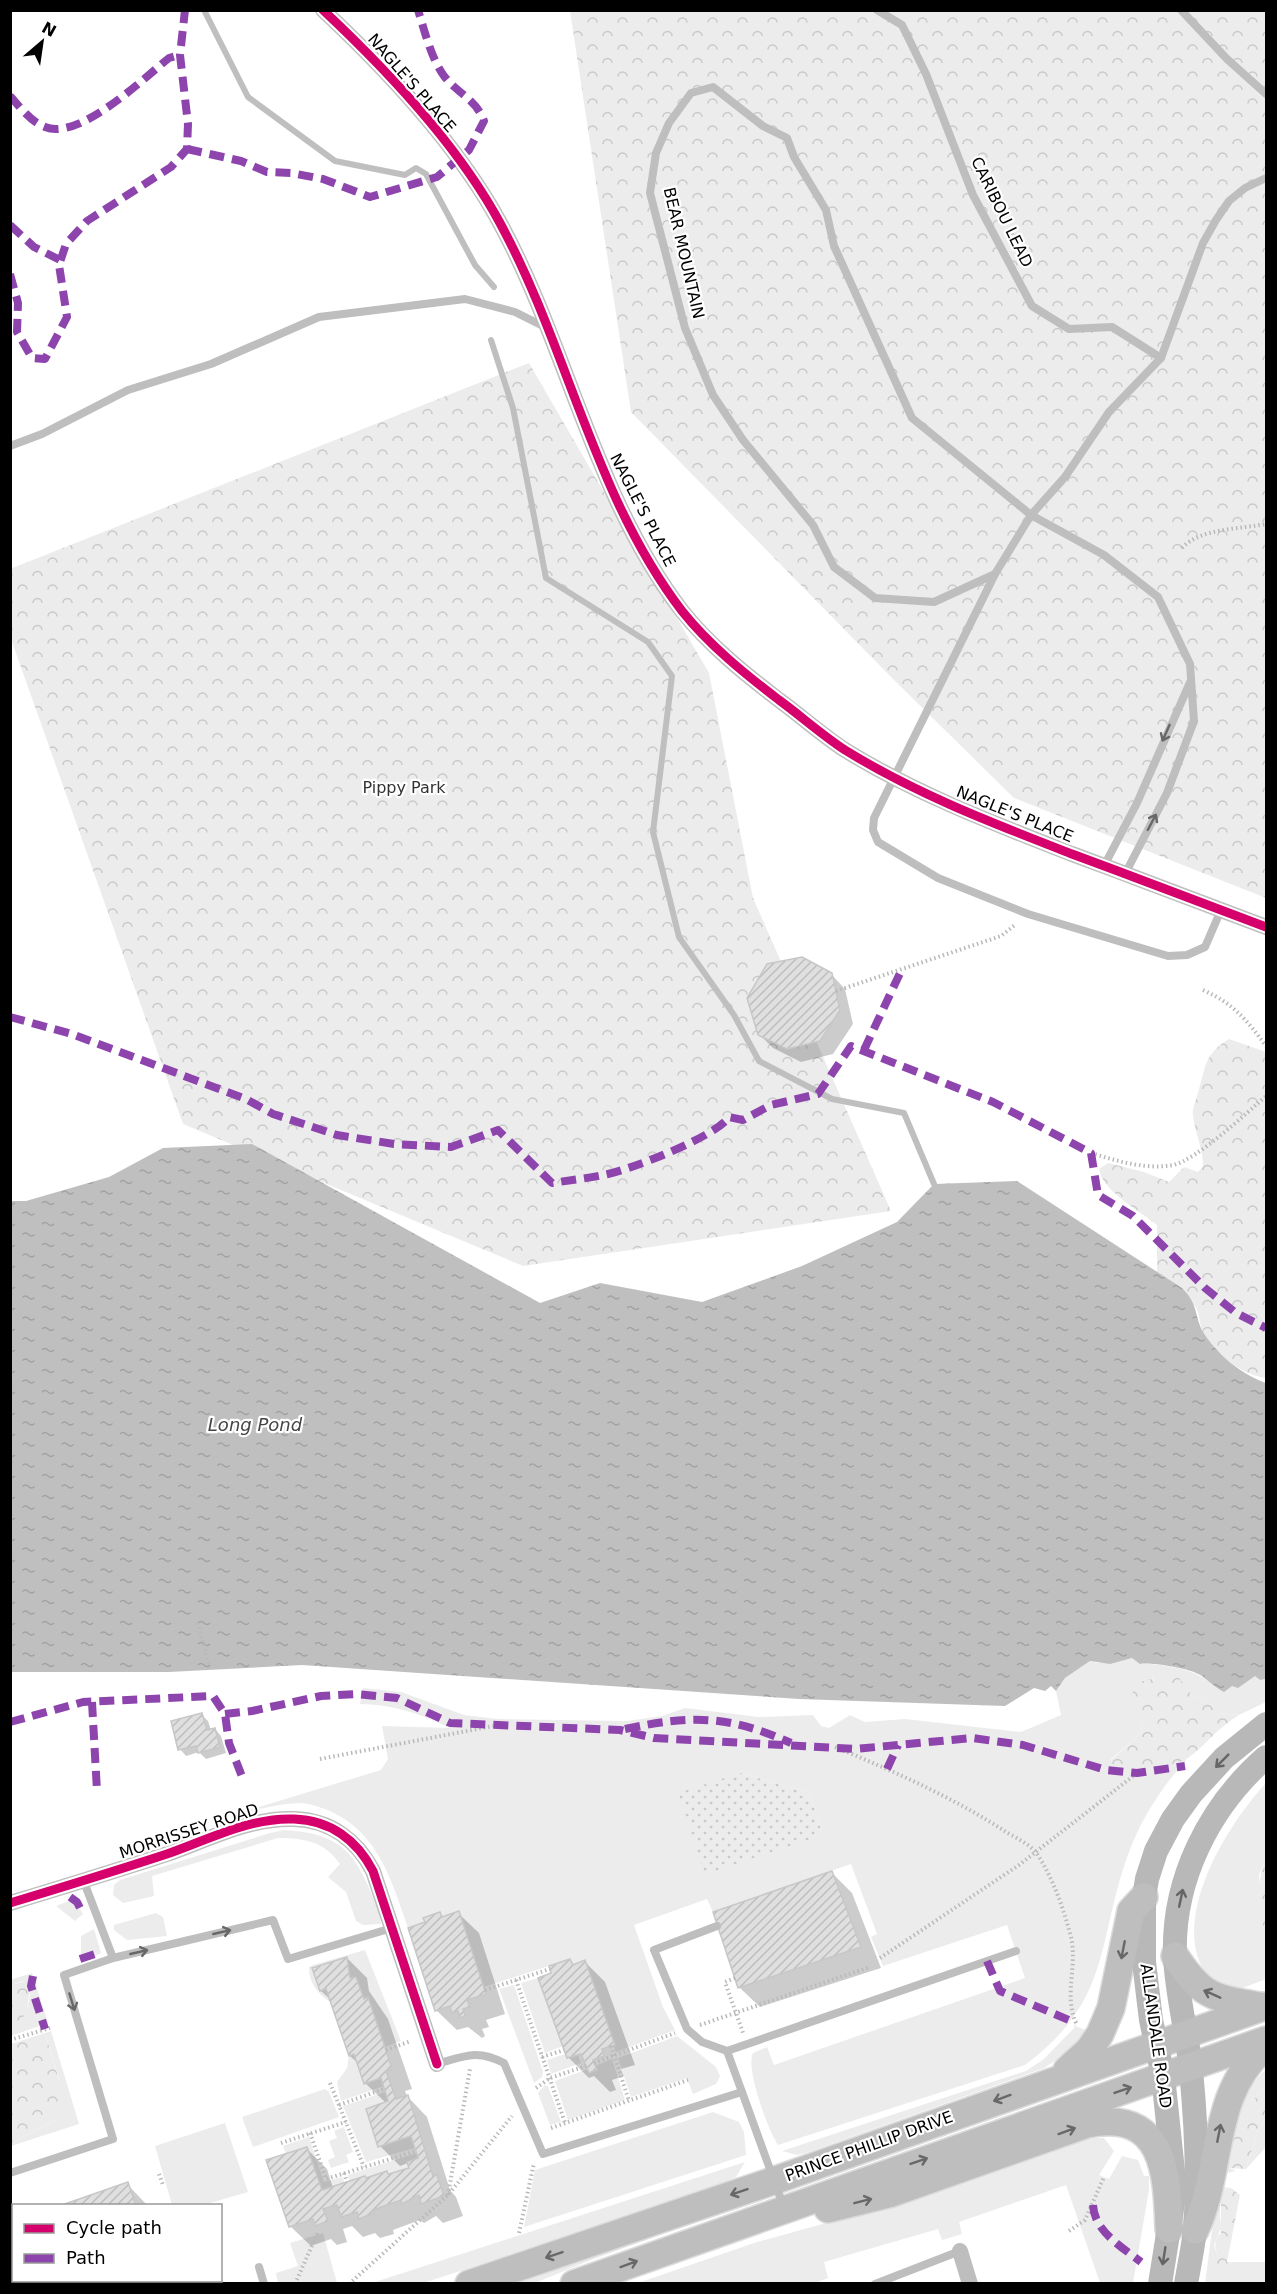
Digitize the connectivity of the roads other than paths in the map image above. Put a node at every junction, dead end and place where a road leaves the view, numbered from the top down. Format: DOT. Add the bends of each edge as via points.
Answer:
graph roads {
  1 [pos="323,10"];
  2 [pos="877,10"];
  3 [pos="1181,10"];
  4 [pos="1266,94"];
  5 [pos="1266,178"];
  6 [pos="545,328"];
  7 [pos="1161,358"];
  8 [pos="10,446"];
  9 [pos="1031,515"];
  10 [pos="995,574"];
  11 [pos="1191,680"];
  12 [pos="892,776"];
  13 [pos="1104,866"];
  14 [pos="1125,874"];
  15 [pos="1221,910"];
  16 [pos="1266,927"];
  17 [pos="1266,1724"];
  18 [pos="1266,1757"];
  19 [pos="84,1882"];
  20 [pos="1144,1897"];
  21 [pos="10,1903"];
  22 [pos="717,1926"];
  23 [pos="392,1928"];
  24 [pos="1016,1951"];
  25 [pos="1175,1956"];
  26 [pos="113,1958"];
  27 [pos="1265,2006"];
  28 [pos="1184,2033"];
  29 [pos="1266,2040"];
  30 [pos="1156,2044"];
  31 [pos="1266,2046"];
  32 [pos="727,2051"];
  33 [pos="437,2064"];
  34 [pos="1191,2069"];
  35 [pos="1163,2076"];
  36 [pos="1057,2078"];
  37 [pos="742,2092"];
  38 [pos="10,2173"];
  39 [pos="773,2181"];
  40 [pos="784,2208"];
  41 [pos="1182,2230"];
  42 [pos="960,2251"];
  43 [pos="259,2267"];
  44 [pos="264,2283"];
  45 [pos="470,2283"];
  46 [pos="574,2283"];
  47 [pos="875,2283"];
  48 [pos="970,2283"];
  49 [pos="1160,2283"];
  50 [pos="1186,2283"];
  1 -- 6 [label="street, NAGLE'S PLACE" via="420,109 466,172 499,220"];
  2 -- 7 [label="lane, CARIBOU LEAD" via="902,25 926,74 973,195 1032,306 1068,329 1112,327"];
  3 -- 4 [label="lane"];
  5 -- 7 [label="lane" via="1229,201 1215,220"];
  6 -- 8 [label="lane" via="515,312 465,299 319,317 211,364 128,390"];
  6 -- 12 [label="street, NAGLE'S PLACE" via="609,482 645,553 683,612 740,670 844,749"];
  7 -- 9 [label="lane" via="1110,412 1065,477"];
  9 -- 10 [label="lane"];
  9 -- 10 [label="lane, BEAR MOUNTAIN" via="912,418 839,257 826,210 794,158 787,138 763,126 713,87 691,93 669,123 656,153 650,193 685,327 712,395 743,440 813,525 834,567 875,598 934,602"];
  9 -- 11 [label="lane, BEAR MOUNTAIN" via="1104,555 1158,597 1190,664"];
  10 -- 12 [label="lane"];
  11 -- 13 [label="lane, one-way"];
  14 -- 11 [label="lane, BEAR MOUNTAIN, one-way" via="1167,793 1194,721"];
  12 -- 13 [label="street, NAGLE'S PLACE" via="981,819"];
  12 -- 15 [label="lane" via="874,818 878,842 938,878 1028,914 1168,956 1187,955 1204,947"];
  13 -- 14 [label="street, NAGLE'S PLACE"];
  14 -- 15 [label="street, NAGLE'S PLACE"];
  15 -- 16 [label="street, NAGLE'S PLACE"];
  17 -- 20 [label="main road, ALLANDALE ROAD, one-way" via="1224,1758 1173,1819 1156,1851"];
  25 -- 18 [label="main road, ALLANDALE ROAD, one-way" via="1178,1912 1194,1854 1224,1803"];
  19 -- 21 [label="street, MORRISSEY ROAD"];
  19 -- 23 [label="street, MORRISSEY ROAD" via="259,1823 304,1820 342,1834 365,1855"];
  19 -- 26 [label="lane"];
  20 -- 30 [label="main road, ALLANDALE ROAD" via="1144,1962"];
  20 -- 36 [label="main road, one-way" via="1131,1911 1111,2008 1100,2034 1089,2050"];
  22 -- 32 [label="lane" via="654,1950 687,2029 702,2042"];
  26 -- 23 [label="lane, one-way" via="273,1920 288,1959"];
  23 -- 33 [label="street, MORRISSEY ROAD"];
  24 -- 32 [label="lane"];
  27 -- 25 [label="main road, one-way" via="1225,2000 1204,1992"];
  25 -- 28 [label="main road, ALLANDALE ROAD"];
  26 -- 38 [label="lane, one-way" via="64,1975 113,2139"];
  27 -- 28 [label="main road, PRINCE PHILLIP DRIVE"];
  28 -- 30 [label="main road, PRINCE PHILLIP DRIVE"];
  28 -- 34 [label="main road, ALLANDALE ROAD"];
  29 -- 34 [label="main road, PRINCE PHILLIP DRIVE"];
  30 -- 35 [label="main road, ALLANDALE ROAD"];
  30 -- 36 [label="main road, PRINCE PHILLIP DRIVE"];
  41 -- 31 [label="main road, one-way" via="1203,2212 1228,2098"];
  32 -- 37 [label="lane"];
  33 -- 37 [label="lane" via="472,2054 504,2063 543,2154"];
  34 -- 35 [label="main road, PRINCE PHILLIP DRIVE"];
  34 -- 41 [label="main road, ALLANDALE ROAD"];
  40 -- 35 [label="main road, PRINCE PHILLIP DRIVE, one-way"];
  35 -- 41 [label="main road, ALLANDALE ROAD"];
  36 -- 39 [label="main road, PRINCE PHILLIP DRIVE, one-way"];
  37 -- 39 [label="lane"];
  39 -- 40 [label="lane"];
  39 -- 45 [label="main road, PRINCE PHILLIP DRIVE, one-way"];
  40 -- 41 [label="main road, one-way" via="832,2209 889,2194 1087,2124 1112,2121 1140,2131 1161,2156"];
  46 -- 40 [label="main road, PRINCE PHILLIP DRIVE, one-way"];
  41 -- 49 [label="main road, ALLANDALE ROAD, one-way"];
  41 -- 50 [label="main road, ALLANDALE ROAD"];
  42 -- 47 [label="lane"];
  42 -- 48 [label="street"];
  43 -- 44 [label="lane"];
}
